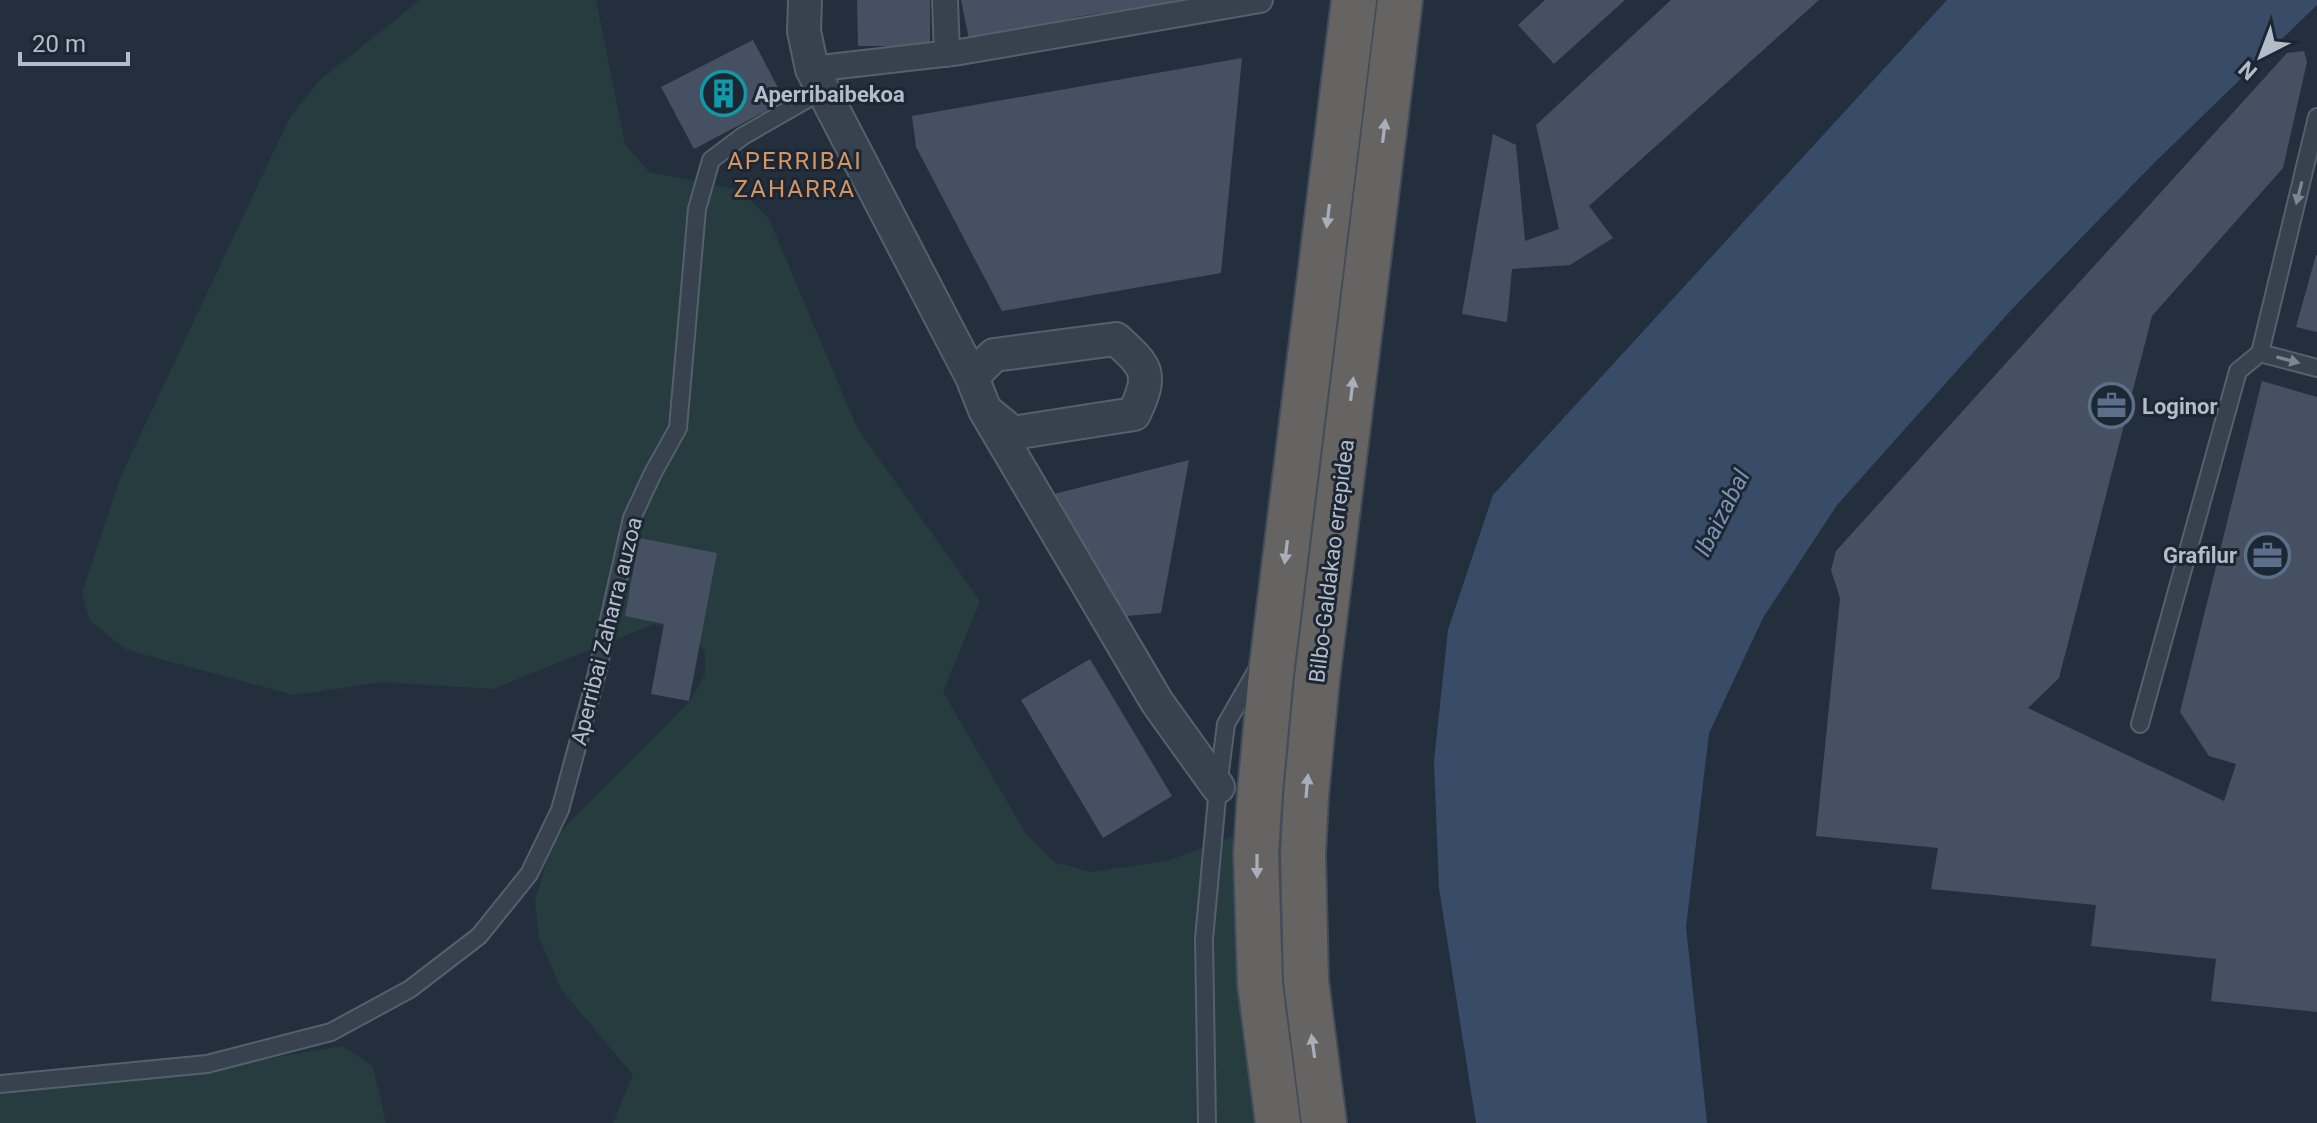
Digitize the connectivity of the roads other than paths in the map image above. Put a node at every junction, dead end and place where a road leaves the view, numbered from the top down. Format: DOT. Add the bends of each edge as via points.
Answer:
graph roads {
  1 [pos="805,0"];
  2 [pos="945,0"];
  3 [pos="1260,0"];
  4 [pos="1354,0"];
  5 [pos="1400,0"];
  6 [pos="947,54"];
  7 [pos="817,79"];
  8 [pos="2317,117"];
  9 [pos="2260,353"];
  10 [pos="2317,368"];
  11 [pos="972,377"];
  12 [pos="985,410"];
  13 [pos="1275,640"];
  14 [pos="2140,724"];
  15 [pos="1218,787"];
  16 [pos="0,1084"];
  17 [pos="1207,1123"];
  18 [pos="1278,1123"];
  19 [pos="1324,1123"];
  1 -- 7 [label="street" via="804,31"];
  2 -- 6 [label="street"];
  3 -- 6 [label="street"];
  4 -- 13 [label="highway, Bilbo-Galdakao errepidea, one-way"];
  19 -- 5 [label="highway, Bilbo-Galdakao errepidea, one-way" via="1306,981 1305,810"];
  6 -- 7 [label="street"];
  7 -- 11 [label="street"];
  7 -- 16 [label="lane, Aperribai Zaharra auzoa" via="711,160 697,209 678,428 632,518 560,810 529,874 479,936 410,989 331,1032 207,1064"];
  8 -- 9 [label="lane, one-way"];
  9 -- 10 [label="lane, one-way"];
  9 -- 14 [label="lane" via="2238,371"];
  11 -- 12 [label="street"];
  11 -- 12 [label="street" via="994,355 1116,339 1141,362 1147,386 1134,414 1013,433"];
  12 -- 15 [label="street" via="1157,702"];
  13 -- 15 [label="lane" via="1226,724"];
  13 -- 18 [label="highway, Bilbo-Galdakao errepidea, one-way" via="1256,853 1261,998"];
  15 -- 17 [label="lane" via="1204,939"];
}
